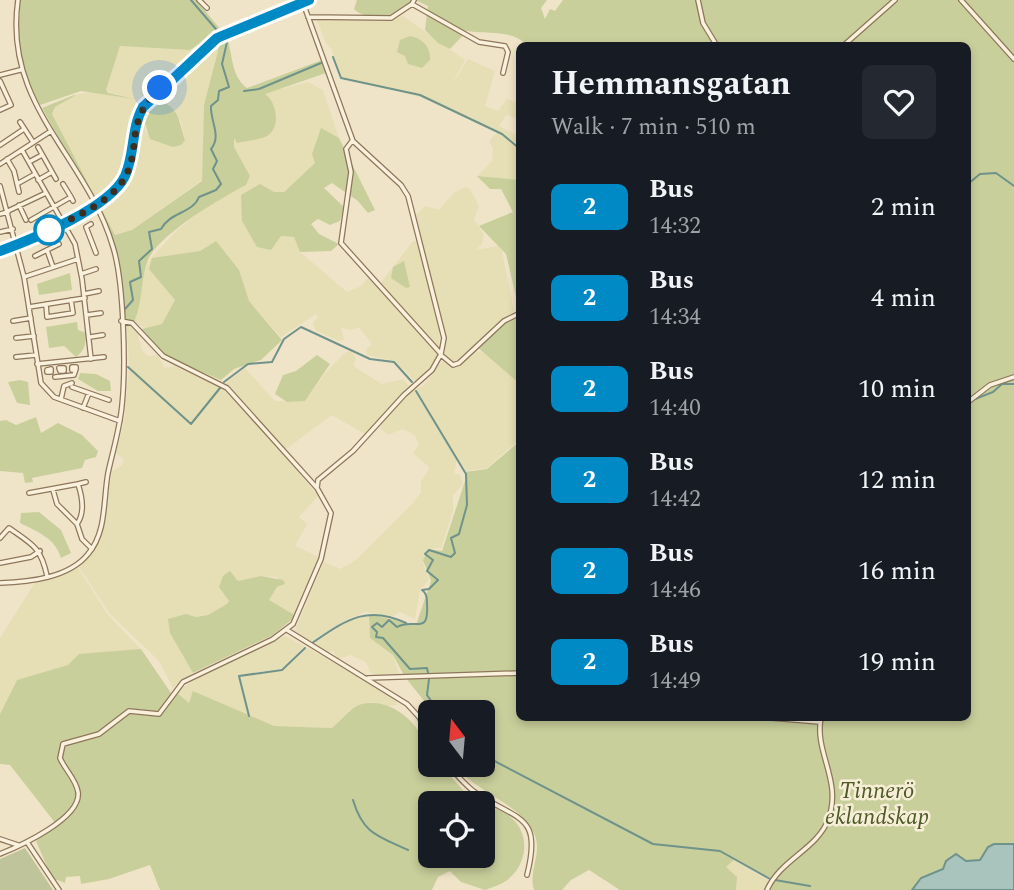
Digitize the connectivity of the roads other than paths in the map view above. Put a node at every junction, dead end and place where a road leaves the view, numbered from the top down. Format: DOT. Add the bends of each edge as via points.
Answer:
graph roads {
  1 [pos="18,0"];
  2 [pos="199,0"];
  3 [pos="308,0"];
  4 [pos="698,0"];
  5 [pos="895,0"];
  6 [pos="961,0"];
  7 [pos="302,1"];
  8 [pos="413,2"];
  9 [pos="206,8"];
  10 [pos="308,17"];
  11 [pos="715,42"];
  12 [pos="848,42"];
  13 [pos="1014,59"];
  14 [pos="20,70"];
  15 [pos="503,73"];
  16 [pos="0,75"];
  17 [pos="0,83"];
  18 [pos="0,110"];
  19 [pos="20,122"];
  20 [pos="24,129"];
  21 [pos="51,131"];
  22 [pos="353,141"];
  23 [pos="33,142"];
  24 [pos="0,145"];
  25 [pos="38,147"];
  26 [pos="22,150"];
  27 [pos="42,155"];
  28 [pos="7,159"];
  29 [pos="29,162"];
  30 [pos="0,164"];
  31 [pos="52,172"];
  32 [pos="35,174"];
  33 [pos="56,179"];
  34 [pos="38,180"];
  35 [pos="17,184"];
  36 [pos="63,184"];
  37 [pos="0,186"];
  38 [pos="19,192"];
  39 [pos="46,193"];
  40 [pos="1,195"];
  41 [pos="94,204"];
  42 [pos="19,205"];
  43 [pos="55,207"];
  44 [pos="8,211"];
  45 [pos="0,214"];
  46 [pos="64,222"];
  47 [pos="91,224"];
  48 [pos="13,229"];
  49 [pos="0,232"];
  50 [pos="59,244"];
  51 [pos="17,245"];
  52 [pos="47,250"];
  53 [pos="0,251"];
  54 [pos="96,253"];
  55 [pos="34,256"];
  56 [pos="79,259"];
  57 [pos="53,267"];
  58 [pos="96,269"];
  59 [pos="81,274"];
  60 [pos="24,277"];
  61 [pos="99,291"];
  62 [pos="85,296"];
  63 [pos="71,300"];
  64 [pos="46,304"];
  65 [pos="29,307"];
  66 [pos="101,313"];
  67 [pos="88,315"];
  68 [pos="516,315"];
  69 [pos="31,318"];
  70 [pos="13,321"];
  71 [pos="121,321"];
  72 [pos="103,335"];
  73 [pos="34,336"];
  74 [pos="90,337"];
  75 [pos="16,338"];
  76 [pos="441,354"];
  77 [pos="36,355"];
  78 [pos="16,357"];
  79 [pos="104,357"];
  80 [pos="91,359"];
  81 [pos="37,364"];
  82 [pos="76,369"];
  83 [pos="51,372"];
  84 [pos="1014,377"];
  85 [pos="89,393"];
  86 [pos="61,399"];
  87 [pos="109,400"];
  88 [pos="971,400"];
  89 [pos="83,408"];
  90 [pos="120,421"];
  91 [pos="86,482"];
  92 [pos="78,484"];
  93 [pos="317,488"];
  94 [pos="53,490"];
  95 [pos="29,493"];
  96 [pos="76,524"];
  97 [pos="0,538"];
  98 [pos="92,549"];
  99 [pos="40,551"];
  100 [pos="0,563"];
  101 [pos="47,576"];
  102 [pos="0,583"];
  103 [pos="287,630"];
  104 [pos="516,673"];
  105 [pos="367,678"];
  106 [pos="418,719"];
  107 [pos="820,721"];
  108 [pos="460,777"];
  109 [pos="0,839"];
  110 [pos="27,842"];
  111 [pos="20,845"];
  112 [pos="0,854"];
  113 [pos="527,875"];
  114 [pos="59,890"];
  115 [pos="767,890"];
  1 -- 14 [label="street" via="15,40"];
  2 -- 9 [label="street"];
  3 -- 7 [label="street"];
  4 -- 11 [label="street" via="703,23"];
  5 -- 12 [label="street"];
  6 -- 13 [label="street"];
  7 -- 10 [label="street"];
  7 -- 41 [label="street" via="219,37 147,101 137,119 125,177"];
  8 -- 10 [label="street" via="391,18"];
  8 -- 15 [label="street" via="475,40 505,46"];
  10 -- 22 [label="street"];
  14 -- 16 [label="street"];
  14 -- 21 [label="street"];
  17 -- 18 [label="street" via="11,106"];
  19 -- 20 [label="street"];
  20 -- 23 [label="street"];
  20 -- 24 [label="street"];
  21 -- 23 [label="street"];
  21 -- 41 [label="street"];
  22 -- 76 [label="street" via="408,196 443,333"];
  22 -- 76 [label="street" via="346,149 351,177 341,243"];
  23 -- 26 [label="street"];
  25 -- 27 [label="street"];
  26 -- 28 [label="street"];
  26 -- 29 [label="street"];
  27 -- 29 [label="street"];
  27 -- 31 [label="street"];
  28 -- 30 [label="street"];
  28 -- 35 [label="street"];
  29 -- 32 [label="street"];
  31 -- 33 [label="street"];
  31 -- 34 [label="street"];
  32 -- 34 [label="street"];
  32 -- 35 [label="street"];
  34 -- 39 [label="street"];
  35 -- 38 [label="street"];
  36 -- 43 [label="street" via="72,199"];
  37 -- 40 [label="street"];
  39 -- 42 [label="street"];
  39 -- 43 [label="street"];
  40 -- 44 [label="street"];
  41 -- 46 [label="street"];
  41 -- 71 [label="street" via="116,259"];
  42 -- 43 [label="street" via="28,219"];
  42 -- 44 [label="street"];
  43 -- 46 [label="street"];
  44 -- 45 [label="street"];
  44 -- 48 [label="street"];
  46 -- 51 [label="street"];
  46 -- 56 [label="street"];
  47 -- 54 [label="street" via="86,227"];
  48 -- 49 [label="street"];
  48 -- 51 [label="street"];
  50 -- 52 [label="street"];
  51 -- 53 [label="street"];
  51 -- 60 [label="street"];
  52 -- 55 [label="street"];
  52 -- 57 [label="street"];
  56 -- 57 [label="street"];
  56 -- 59 [label="street"];
  57 -- 60 [label="street"];
  58 -- 59 [label="street"];
  59 -- 62 [label="street"];
  60 -- 65 [label="street"];
  61 -- 62 [label="street"];
  62 -- 63 [label="street"];
  62 -- 67 [label="street"];
  63 -- 64 [label="street"];
  63 -- 64 [label="street" via="73,313 47,317"];
  64 -- 65 [label="street"];
  65 -- 69 [label="street"];
  66 -- 67 [label="street"];
  67 -- 74 [label="street"];
  68 -- 76 [label="street" via="459,363 453,365"];
  69 -- 70 [label="street"];
  69 -- 73 [label="street"];
  71 -- 90 [label="street"];
  71 -- 93 [label="street" via="132,323 163,356 227,388"];
  72 -- 74 [label="street"];
  73 -- 75 [label="street"];
  73 -- 77 [label="street"];
  74 -- 80 [label="street"];
  76 -- 93 [label="street" via="428,375 318,480"];
  77 -- 78 [label="street"];
  77 -- 81 [label="street"];
  79 -- 80 [label="street"];
  80 -- 81 [label="street"];
  81 -- 86 [label="street" via="43,386"];
  82 -- 83 [label="street" via="74,375 64,373 57,379"];
  84 -- 88 [label="street" via="990,385"];
  85 -- 86 [label="street" via="64,386"];
  85 -- 87 [label="street"];
  85 -- 89 [label="street"];
  86 -- 89 [label="street"];
  89 -- 90 [label="street"];
  90 -- 98 [label="street" via="102,524"];
  91 -- 92 [label="street"];
  92 -- 94 [label="street"];
  92 -- 96 [label="street" via="82,504"];
  93 -- 103 [label="street" via="330,509 331,521 312,584"];
  94 -- 95 [label="street"];
  94 -- 96 [label="street" via="57,504"];
  96 -- 98 [label="street"];
  97 -- 99 [label="street" via="9,528"];
  98 -- 101 [label="street" via="77,565"];
  99 -- 100 [label="street"];
  99 -- 101 [label="street"];
  101 -- 102 [label="street"];
  103 -- 105 [label="street"];
  103 -- 110 [label="street" via="183,682 159,713 130,711 99,734 64,744 60,758 76,785 77,802"];
  104 -- 105 [label="street"];
  105 -- 106 [label="street" via="412,709"];
  107 -- 115 [label="street" via="833,786 830,815 821,832 779,870"];
  108 -- 113 [label="street" via="474,792 521,818 532,836"];
  109 -- 111 [label="street"];
  110 -- 111 [label="street"];
  110 -- 114 [label="street"];
  111 -- 112 [label="street"];
}
